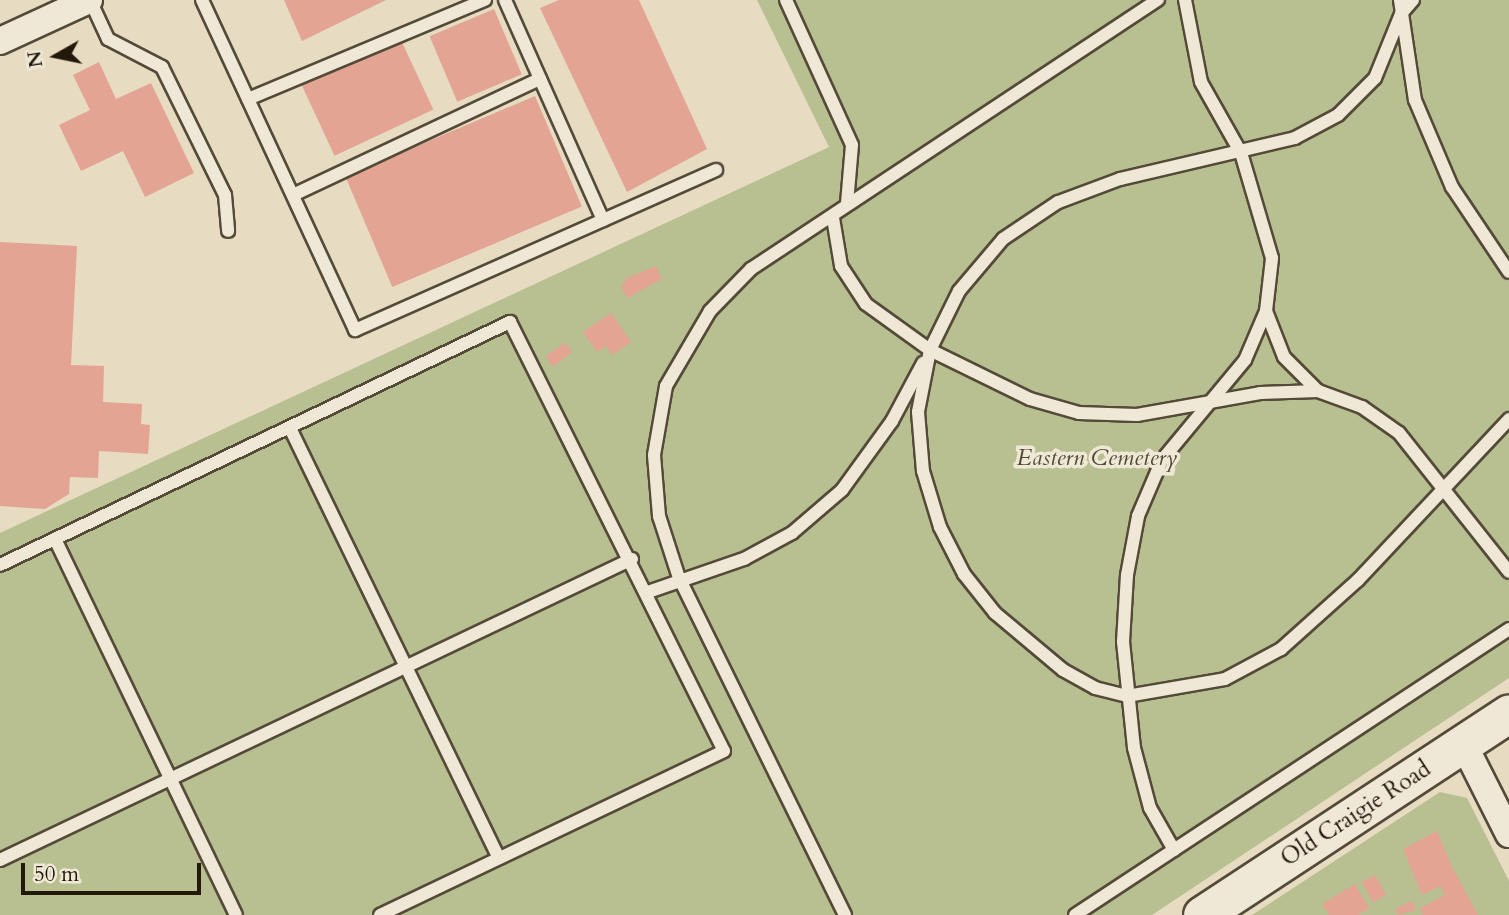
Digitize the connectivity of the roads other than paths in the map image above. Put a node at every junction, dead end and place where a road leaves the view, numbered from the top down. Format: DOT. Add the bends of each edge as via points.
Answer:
graph roads {
  1 [pos="89,0"];
  2 [pos="202,0"];
  3 [pos="485,0"];
  4 [pos="505,0"];
  5 [pos="786,0"];
  6 [pos="1158,0"];
  7 [pos="1185,0"];
  8 [pos="1401,0"];
  9 [pos="1413,0"];
  10 [pos="1401,14"];
  11 [pos="0,41"];
  12 [pos="540,79"];
  13 [pos="248,99"];
  14 [pos="1241,153"];
  15 [pos="716,170"];
  16 [pos="293,195"];
  17 [pos="846,203"];
  18 [pos="833,218"];
  19 [pos="603,220"];
  20 [pos="228,231"];
  21 [pos="1509,272"];
  22 [pos="1266,311"];
  23 [pos="930,350"];
  24 [pos="1318,391"];
  25 [pos="1210,401"];
  26 [pos="1509,419"];
  27 [pos="290,428"];
  28 [pos="1440,486"];
  29 [pos="55,539"];
  30 [pos="632,558"];
  31 [pos="0,565"];
  32 [pos="1509,572"];
  33 [pos="678,578"];
  34 [pos="648,592"];
  35 [pos="1509,629"];
  36 [pos="406,667"];
  37 [pos="1127,696"];
  38 [pos="1509,713"];
  39 [pos="1463,743"];
  40 [pos="170,779"];
  41 [pos="1509,834"];
  42 [pos="1174,850"];
  43 [pos="499,858"];
  44 [pos="0,860"];
  45 [pos="236,915"];
  46 [pos="380,915"];
  47 [pos="845,915"];
  48 [pos="1074,915"];
  49 [pos="1202,915"];
  1 -- 11 [label="street"];
  1 -- 20 [label="lane" via="108,39 162,67 225,195"];
  2 -- 13 [label="lane"];
  3 -- 13 [label="lane"];
  4 -- 12 [label="lane"];
  5 -- 17 [label="lane" via="852,145"];
  6 -- 17 [label="lane"];
  7 -- 14 [label="lane" via="1201,82"];
  8 -- 10 [label="lane"];
  9 -- 10 [label="lane"];
  10 -- 14 [label="lane" via="1375,78 1338,115 1295,138"];
  10 -- 21 [label="lane" via="1415,100 1452,187"];
  12 -- 16 [label="lane"];
  12 -- 19 [label="lane"];
  13 -- 16 [label="lane"];
  14 -- 22 [label="lane" via="1272,258"];
  14 -- 23 [label="lane" via="1120,179 1058,202 1003,239 960,291"];
  15 -- 19 [label="lane"];
  16 -- 19 [label="lane" via="355,330"];
  17 -- 18 [label="lane"];
  18 -- 23 [label="lane" via="841,266 866,304"];
  18 -- 33 [label="lane" via="751,269 710,312 666,386 654,455 659,516"];
  22 -- 24 [label="lane" via="1284,357"];
  22 -- 25 [label="lane" via="1245,360"];
  23 -- 25 [label="lane" via="1030,399 1079,413 1138,415"];
  23 -- 33 [label="lane" via="892,421 842,490 792,533 744,559"];
  23 -- 37 [label="lane" via="918,412 923,471 940,527 964,574 995,613 1063,670 1095,688"];
  24 -- 25 [label="lane"];
  24 -- 28 [label="lane" via="1362,407 1398,433"];
  25 -- 37 [label="lane" via="1162,460 1139,516 1125,602"];
  26 -- 28 [label="lane"];
  27 -- 29 [label="lane"];
  27 -- 30 [label="lane" via="510,321"];
  27 -- 36 [label="lane"];
  28 -- 32 [label="lane"];
  28 -- 37 [label="lane" via="1358,580 1281,649 1225,679"];
  29 -- 31 [label="lane"];
  29 -- 40 [label="lane"];
  30 -- 34 [label="lane"];
  30 -- 36 [label="lane"];
  33 -- 34 [label="lane"];
  33 -- 47 [label="lane"];
  34 -- 43 [label="lane" via="724,751"];
  35 -- 42 [label="lane"];
  36 -- 40 [label="lane"];
  36 -- 43 [label="lane"];
  37 -- 42 [label="lane" via="1150,808"];
  38 -- 39 [label="street, Old Craigie Road"];
  39 -- 41 [label="street"];
  39 -- 49 [label="street, Old Craigie Road"];
  40 -- 44 [label="lane"];
  40 -- 45 [label="lane"];
  42 -- 48 [label="lane"];
  43 -- 46 [label="lane"];
}
